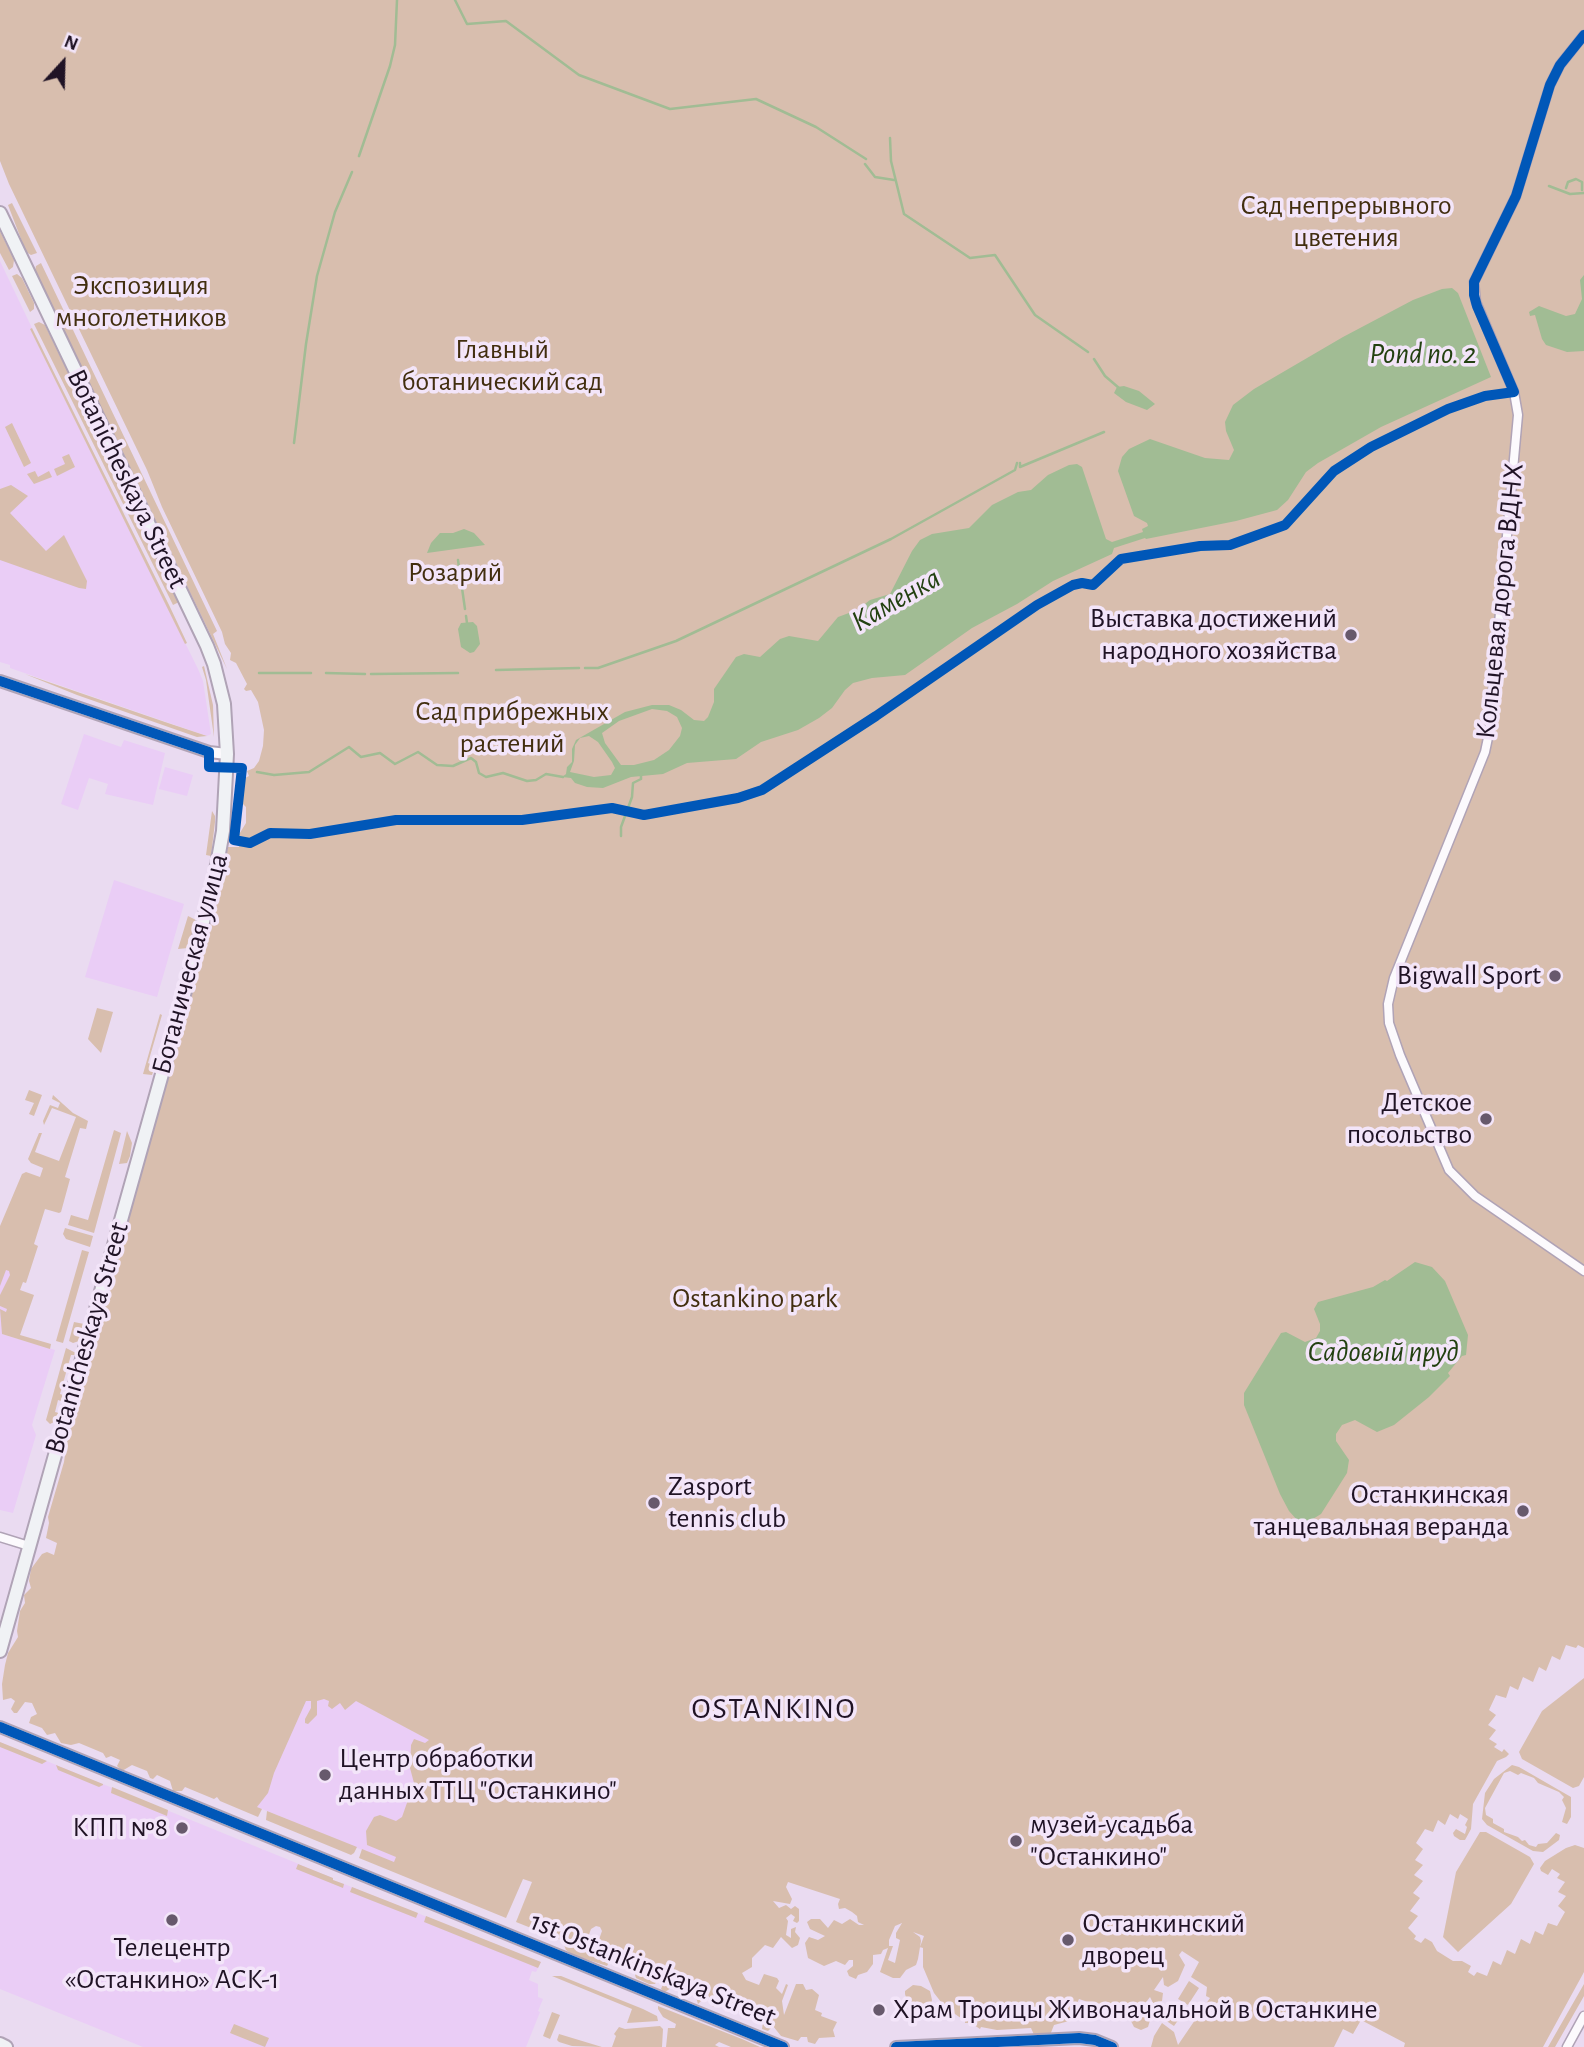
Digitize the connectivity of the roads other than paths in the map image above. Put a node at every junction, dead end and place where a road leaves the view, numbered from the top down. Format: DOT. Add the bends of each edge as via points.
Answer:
graph roads {
  1 [pos="1584,35"];
  2 [pos="0,213"];
  3 [pos="0,681"];
  4 [pos="227,754"];
  5 [pos="1584,1271"];
  6 [pos="0,1537"];
  7 [pos="29,1546"];
  8 [pos="0,1651"];
  9 [pos="0,1727"];
  10 [pos="1584,2016"];
  11 [pos="0,2044"];
  12 [pos="6,2047"];
  13 [pos="783,2047"];
  14 [pos="896,2047"];
  15 [pos="1112,2047"];
  16 [pos="1567,2047"];
  1 -- 5 [label="street, Кольцевая дорога ВДНХ" via="1550,85 1516,196 1474,282 1477,306 1514,392 1518,415 1489,733 1394,978 1388,1019 1449,1170 1475,1196"];
  2 -- 4 [label="main road, Botanicheskaya Street" via="208,646 223,704"];
  3 -- 4 [label="street" via="209,752"];
  4 -- 7 [label="main road, Ботаническая улица" via="216,871"];
  6 -- 7 [label="street"];
  7 -- 8 [label="main road, Ботаническая улица"];
  9 -- 13 [label="street, 1st Ostankinskaya Street"];
  10 -- 16 [label="street"];
  11 -- 12 [label="main road"];
  14 -- 15 [label="street" via="1084,2038"];
}
